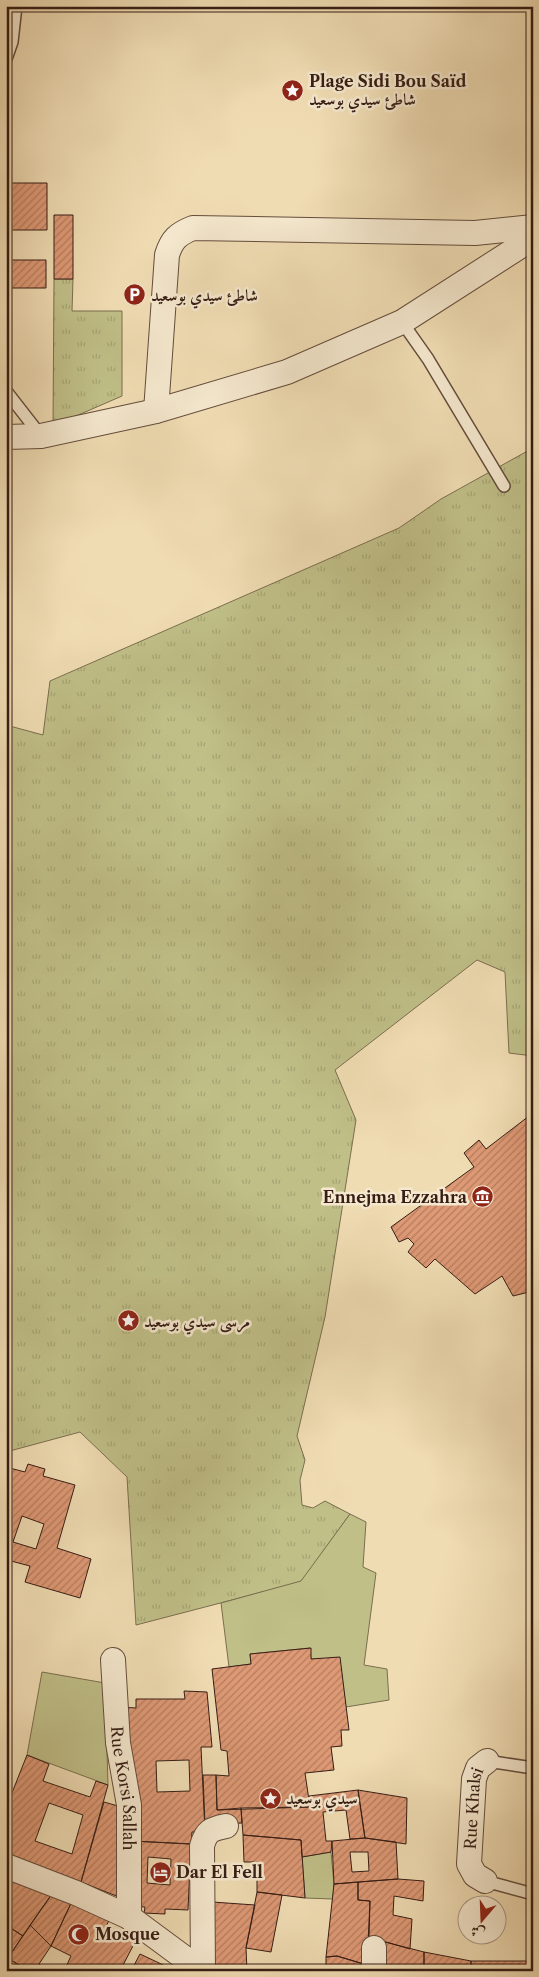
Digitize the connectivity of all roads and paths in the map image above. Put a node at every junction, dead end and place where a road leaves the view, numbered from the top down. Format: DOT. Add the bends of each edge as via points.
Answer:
graph roads {
  1 [pos="16,6"];
  2 [pos="6,59"];
  3 [pos="533,227"];
  4 [pos="533,238"];
  5 [pos="402,322"];
  6 [pos="6,391"];
  7 [pos="156,411"];
  8 [pos="41,436"];
  9 [pos="6,437"];
  10 [pos="504,486"];
  11 [pos="113,1660"];
  12 [pos="487,1761"];
  13 [pos="533,1768"];
  14 [pos="226,1826"];
  15 [pos="6,1866"];
  16 [pos="485,1881"];
  17 [pos="533,1894"];
  18 [pos="129,1917"];
  19 [pos="202,1971"];
  1 -- 2 [label="lane" via="12,42"];
  3 -- 7 [label="street" via="475,233 193,228 180,233 171,242 167,255"];
  4 -- 5 [label="street"];
  5 -- 7 [label="street" via="287,372"];
  5 -- 10 [label="lane" via="428,359"];
  6 -- 8 [label="lane"];
  7 -- 8 [label="street"];
  8 -- 9 [label="street"];
  11 -- 18 [label="street, Rue Korsi Sallah" via="118,1743 129,1806"];
  12 -- 13 [label="lane, Rue Khalsi"];
  12 -- 16 [label="street, Rue Khalsi" via="478,1768 474,1779 469,1864 475,1875"];
  14 -- 19 [label="street" via="211,1829 202,1846"];
  15 -- 18 [label="street"];
  16 -- 17 [label="lane, Rue Khalsi"];
  18 -- 19 [label="street"];
}
